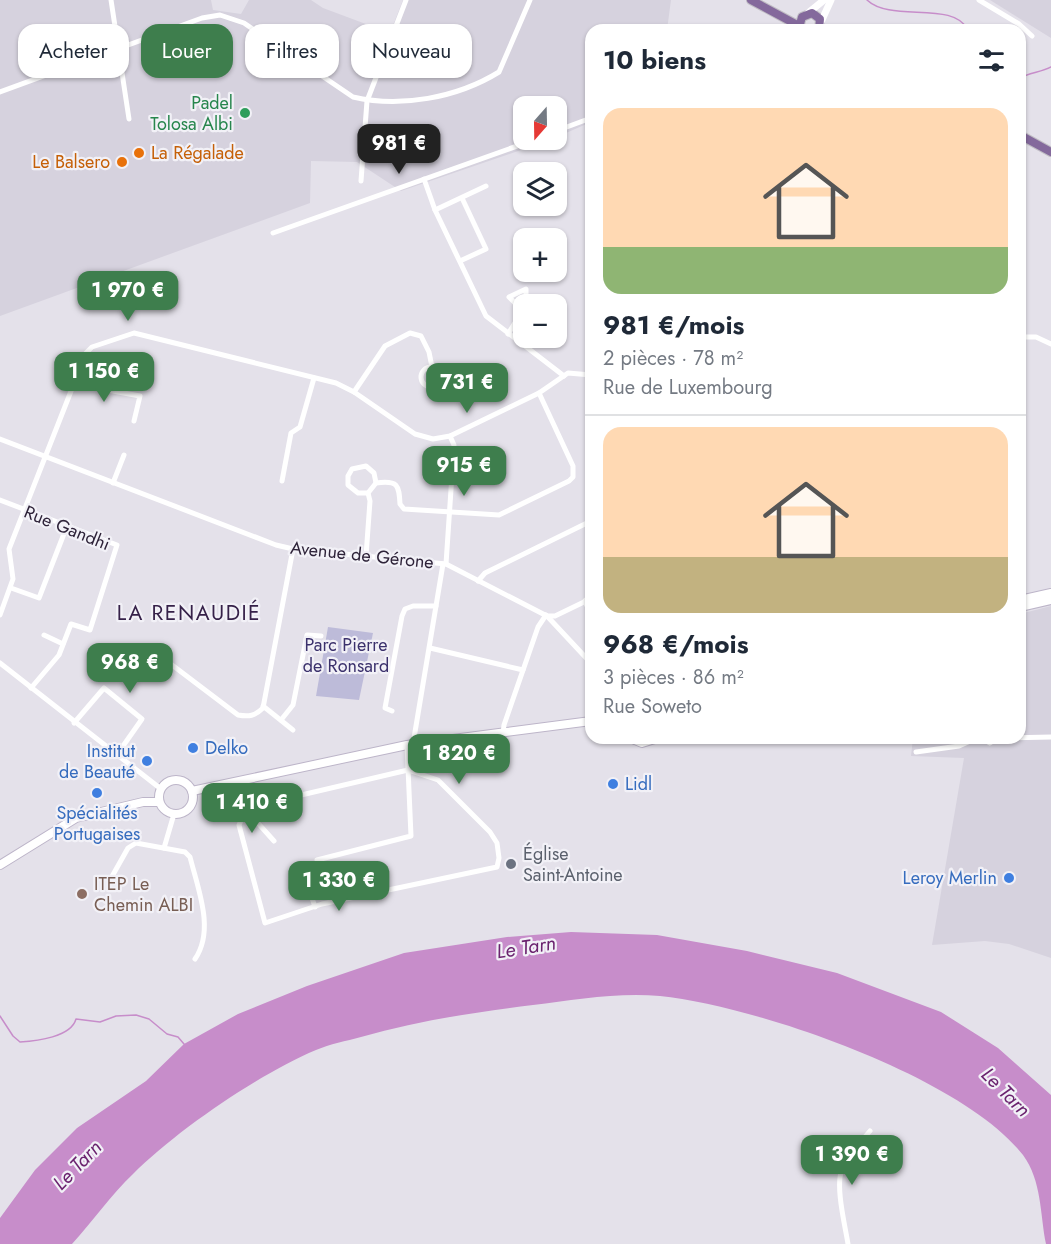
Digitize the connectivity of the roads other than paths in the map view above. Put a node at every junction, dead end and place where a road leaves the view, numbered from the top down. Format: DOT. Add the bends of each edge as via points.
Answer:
graph roads {
  1 [pos="111,0"];
  2 [pos="406,0"];
  3 [pos="530,0"];
  4 [pos="751,0"];
  5 [pos="762,0"];
  6 [pos="824,0"];
  7 [pos="831,0"];
  8 [pos="979,0"];
  9 [pos="114,24"];
  10 [pos="803,24"];
  11 [pos="820,24"];
  12 [pos="822,24"];
  13 [pos="1019,24"];
  14 [pos="1026,30"];
  15 [pos="1032,36"];
  16 [pos="129,45"];
  17 [pos="38,78"];
  18 [pos="123,78"];
  19 [pos="0,92"];
  20 [pos="367,101"];
  21 [pos="129,119"];
  22 [pos="585,120"];
  23 [pos="567,127"];
  24 [pos="1026,138"];
  25 [pos="513,147"];
  26 [pos="1051,152"];
  27 [pos="424,179"];
  28 [pos="361,180"];
  29 [pos="486,186"];
  30 [pos="462,198"];
  31 [pos="435,210"];
  32 [pos="273,233"];
  33 [pos="460,261"];
  34 [pos="515,294"];
  35 [pos="526,294"];
  36 [pos="513,326"];
  37 [pos="508,334"];
  38 [pos="1026,337"];
  39 [pos="1051,344"];
  40 [pos="432,367"];
  41 [pos="585,374"];
  42 [pos="564,376"];
  43 [pos="314,378"];
  44 [pos="75,384"];
  45 [pos="354,392"];
  46 [pos="538,393"];
  47 [pos="134,420"];
  48 [pos="450,436"];
  49 [pos="0,440"];
  50 [pos="124,454"];
  51 [pos="46,457"];
  52 [pos="282,481"];
  53 [pos="113,483"];
  54 [pos="376,483"];
  55 [pos="368,493"];
  56 [pos="0,500"];
  57 [pos="25,510"];
  58 [pos="452,512"];
  59 [pos="585,524"];
  60 [pos="67,526"];
  61 [pos="293,549"];
  62 [pos="366,556"];
  63 [pos="444,564"];
  64 [pos="478,581"];
  65 [pos="11,588"];
  66 [pos="1051,593"];
  67 [pos="1026,599"];
  68 [pos="1051,600"];
  69 [pos="585,601"];
  70 [pos="436,606"];
  71 [pos="1026,606"];
  72 [pos="2,607"];
  73 [pos="0,615"];
  74 [pos="547,616"];
  75 [pos="44,635"];
  76 [pos="321,636"];
  77 [pos="63,644"];
  78 [pos="147,645"];
  79 [pos="430,648"];
  80 [pos="585,657"];
  81 [pos="0,663"];
  82 [pos="523,670"];
  83 [pos="31,688"];
  84 [pos="263,706"];
  85 [pos="392,711"];
  86 [pos="281,720"];
  87 [pos="585,722"];
  88 [pos="74,723"];
  89 [pos="293,730"];
  90 [pos="503,734"];
  91 [pos="1026,738"];
  92 [pos="1051,738"];
  93 [pos="964,744"];
  94 [pos="410,745"];
  95 [pos="916,752"];
  96 [pos="116,756"];
  97 [pos="408,770"];
  98 [pos="235,782"];
  99 [pos="161,789"];
  100 [pos="192,791"];
  101 [pos="159,802"];
  102 [pos="248,812"];
  103 [pos="174,814"];
  104 [pos="274,841"];
  105 [pos="164,848"];
  106 [pos="317,860"];
  107 [pos="0,865"];
  108 [pos="110,880"];
  109 [pos="307,883"];
  110 [pos="315,907"];
  111 [pos="195,959"];
  112 [pos="870,1131"];
  113 [pos="848,1244"];
  1 -- 9 [label="street"];
  2 -- 20 [label="street"];
  3 -- 20 [label="street" via="504,67 493,76 428,100"];
  4 -- 10 [label="main road"];
  5 -- 10 [label="main road"];
  6 -- 10 [label="street"];
  7 -- 12 [label="street"];
  8 -- 13 [label="street"];
  10 -- 11 [label="main road" via="815,14"];
  14 -- 15 [label="street"];
  16 -- 20 [label="street" via="202,18 228,16 346,94"];
  17 -- 19 [label="street"];
  18 -- 21 [label="street"];
  20 -- 28 [label="street"];
  22 -- 23 [label="street"];
  24 -- 26 [label="main road"];
  25 -- 27 [label="street"];
  27 -- 31 [label="street"];
  27 -- 32 [label="street"];
  29 -- 30 [label="street"];
  30 -- 31 [label="street"];
  30 -- 33 [label="street" via="486,249"];
  31 -- 33 [label="street"];
  33 -- 37 [label="street" via="486,316"];
  34 -- 35 [label="street" via="526,289"];
  36 -- 37 [label="street"];
  37 -- 42 [label="street"];
  38 -- 39 [label="street"];
  40 -- 45 [label="street" via="421,336 410,333 386,346"];
  41 -- 42 [label="street"];
  42 -- 46 [label="street"];
  43 -- 44 [label="street" via="132,333 90,348"];
  43 -- 45 [label="street"];
  43 -- 52 [label="street" via="300,427 291,433"];
  44 -- 47 [label="street" via="141,396"];
  44 -- 51 [label="street"];
  45 -- 48 [label="street" via="415,434 433,439"];
  46 -- 48 [label="street"];
  46 -- 58 [label="street" via="573,472 569,481 499,515"];
  48 -- 58 [label="street" via="454,445"];
  49 -- 51 [label="street, Avenue de Gérone"];
  50 -- 53 [label="street"];
  51 -- 53 [label="street, Avenue de Gérone"];
  51 -- 57 [label="street"];
  53 -- 61 [label="street, Avenue de Gérone"];
  54 -- 55 [label="street"];
  54 -- 55 [label="street" via="374,473 366,466 352,469 348,485 358,493"];
  54 -- 58 [label="street" via="398,486 404,508"];
  55 -- 62 [label="street"];
  56 -- 57 [label="street, Rue Gandhi"];
  57 -- 60 [label="street, Rue Gandhi"];
  57 -- 65 [label="street" via="9,549 14,579"];
  58 -- 63 [label="street"];
  59 -- 64 [label="street" via="484,573"];
  60 -- 65 [label="street" via="39,598"];
  60 -- 77 [label="street, Rue Gandhi" via="117,545 90,630 71,624"];
  61 -- 62 [label="street, Avenue de Gérone"];
  61 -- 84 [label="street"];
  62 -- 63 [label="street, Avenue de Gérone"];
  63 -- 64 [label="street, Avenue de Gérone"];
  63 -- 70 [label="street"];
  64 -- 74 [label="street, Avenue de Gérone"];
  65 -- 72 [label="street"];
  66 -- 67 [label="main road"];
  68 -- 71 [label="main road"];
  69 -- 74 [label="street"];
  70 -- 79 [label="street"];
  70 -- 85 [label="street" via="413,606 405,609 402,616 385,708"];
  72 -- 73 [label="street"];
  74 -- 80 [label="street, Avenue de Gérone"];
  74 -- 82 [label="street" via="538,627"];
  75 -- 77 [label="street"];
  76 -- 86 [label="street" via="307,635 293,705"];
  77 -- 83 [label="street, Rue Gandhi" via="59,655"];
  78 -- 84 [label="street" via="238,715 257,714"];
  79 -- 82 [label="street"];
  79 -- 94 [label="street"];
  81 -- 83 [label="street"];
  82 -- 90 [label="street"];
  83 -- 88 [label="street"];
  84 -- 86 [label="street"];
  86 -- 89 [label="street"];
  87 -- 90 [label="main road"];
  88 -- 96 [label="street"];
  88 -- 96 [label="street" via="104,688 142,719"];
  90 -- 94 [label="main road"];
  91 -- 92 [label="street"];
  93 -- 95 [label="street"];
  94 -- 97 [label="street"];
  94 -- 98 [label="main road"];
  96 -- 99 [label="street"];
  97 -- 102 [label="street" via="254,806"];
  97 -- 106 [label="street" via="411,836"];
  97 -- 110 [label="street" via="438,780 490,832 497,843 497,867"];
  98 -- 100 [label="main road"];
  98 -- 102 [label="street" via="240,803"];
  99 -- 100 [label="main road" via="174,780 185,783"];
  99 -- 101 [label="main road"];
  100 -- 103 [label="main road" via="189,808"];
  101 -- 103 [label="main road"];
  101 -- 107 [label="main road" via="143,802 76,818"];
  102 -- 104 [label="street"];
  102 -- 110 [label="street" via="239,825 265,923"];
  103 -- 105 [label="street"];
  105 -- 108 [label="street" via="136,843 128,848"];
  105 -- 111 [label="street" via="185,852 190,857 206,932"];
  109 -- 110 [label="street"];
  112 -- 113 [label="street" via="841,1170 840,1192"];
}
